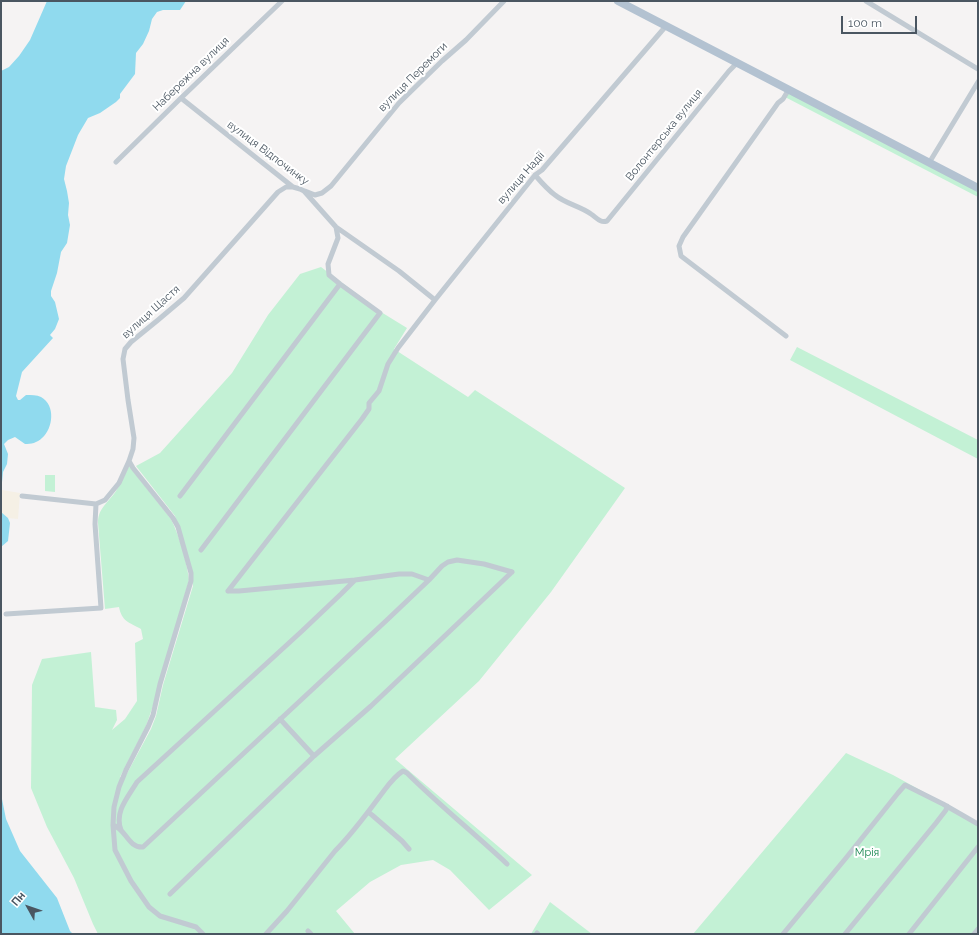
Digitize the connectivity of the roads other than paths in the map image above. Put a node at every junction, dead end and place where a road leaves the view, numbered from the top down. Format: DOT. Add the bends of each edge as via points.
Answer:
graph roads {
  1 [pos="282,1"];
  2 [pos="504,1"];
  3 [pos="618,1"];
  4 [pos="866,1"];
  5 [pos="666,26"];
  6 [pos="737,63"];
  7 [pos="978,69"];
  8 [pos="978,82"];
  9 [pos="788,89"];
  10 [pos="181,98"];
  11 [pos="116,162"];
  12 [pos="929,163"];
  13 [pos="535,175"];
  14 [pos="293,187"];
  15 [pos="978,188"];
  16 [pos="304,191"];
  17 [pos="336,227"];
  18 [pos="340,284"];
  19 [pos="435,300"];
  20 [pos="786,336"];
  21 [pos="130,461"];
  22 [pos="22,496"];
  23 [pos="180,496"];
  24 [pos="96,504"];
  25 [pos="201,550"];
  26 [pos="354,580"];
  27 [pos="429,580"];
  28 [pos="6,614"];
  29 [pos="280,719"];
  30 [pos="314,756"];
  31 [pos="947,806"];
  32 [pos="368,812"];
  33 [pos="978,824"];
  34 [pos="112,825"];
  35 [pos="122,831"];
  36 [pos="978,847"];
  37 [pos="409,849"];
  38 [pos="507,864"];
  39 [pos="170,894"];
  40 [pos="978,929"];
  41 [pos="203,934"];
  42 [pos="266,934"];
  43 [pos="783,934"];
  44 [pos="845,934"];
  45 [pos="909,934"];
  46 [pos="974,934"];
  1 -- 10 [label="street, Набережна вулиця"];
  2 -- 16 [label="street, вулиця Перемоги" via="399,103 331,186 315,195"];
  3 -- 5 [label="main road"];
  4 -- 7 [label="street"];
  5 -- 6 [label="main road"];
  5 -- 13 [label="street, вулиця Надії"];
  6 -- 9 [label="main road"];
  6 -- 13 [label="street, Волонтерська вулиця" via="607,221 600,221 584,210 566,203 554,195"];
  8 -- 12 [label="street"];
  9 -- 12 [label="main road"];
  9 -- 20 [label="street" via="679,246 681,256"];
  10 -- 11 [label="street, Набережна вулиця"];
  10 -- 14 [label="street, вулиця Відпочинку"];
  12 -- 15 [label="main road"];
  13 -- 19 [label="street, вулиця Надії"];
  14 -- 16 [label="street, вулиця Відпочинку"];
  14 -- 21 [label="street, вулиця Щастя" via="286,187 278,192 184,298 131,342 125,350 123,359 134,438"];
  16 -- 17 [label="street, вулиця Відпочинку"];
  17 -- 18 [label="street" via="338,238 328,264 329,275"];
  17 -- 19 [label="street, вулиця Відпочинку"];
  18 -- 23 [label="street"];
  18 -- 25 [label="street" via="380,313"];
  19 -- 26 [label="street, вулиця Надії" via="388,364 379,391 369,403 369,409 362,419 228,591"];
  21 -- 24 [label="street, вулиця Щастя" via="112,492 105,500"];
  21 -- 34 [label="street" via="176,522 191,581 153,716 119,787"];
  22 -- 24 [label="street"];
  24 -- 28 [label="street" via="101,608"];
  26 -- 27 [label="street" via="399,574 412,574"];
  26 -- 35 [label="street" via="137,782 122,806 119,824"];
  27 -- 29 [label="street"];
  27 -- 30 [label="street" via="442,566 457,560 512,572 371,706"];
  29 -- 30 [label="street"];
  29 -- 35 [label="street" via="143,847 132,844"];
  30 -- 39 [label="street"];
  31 -- 33 [label="street"];
  31 -- 43 [label="street" via="905,785"];
  31 -- 44 [label="street" via="936,824"];
  32 -- 37 [label="street"];
  32 -- 38 [label="street" via="388,785 403,771"];
  32 -- 42 [label="street"];
  34 -- 35 [label="street"];
  34 -- 41 [label="street" via="114,850 149,907 160,916 196,927"];
  36 -- 45 [label="street"];
  40 -- 46 [label="street"];
}
